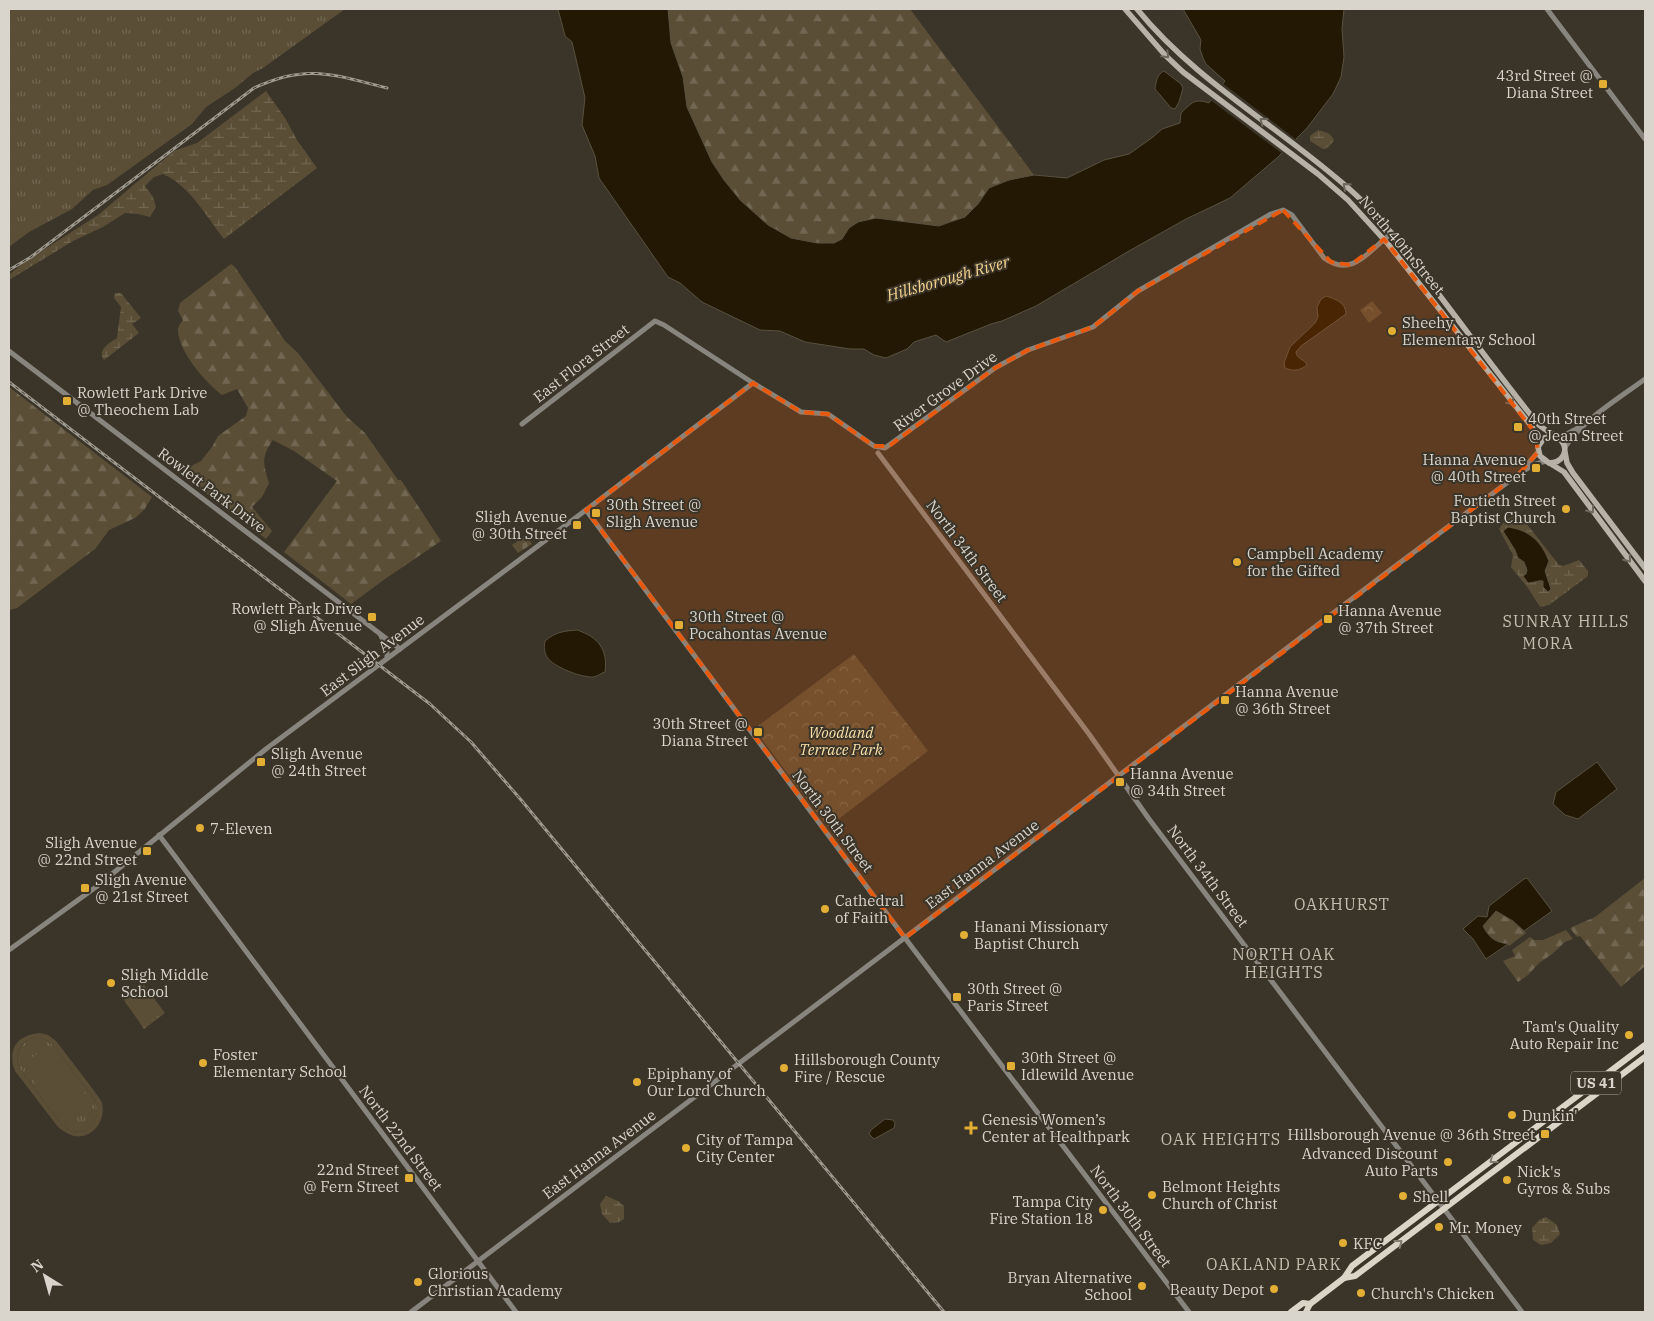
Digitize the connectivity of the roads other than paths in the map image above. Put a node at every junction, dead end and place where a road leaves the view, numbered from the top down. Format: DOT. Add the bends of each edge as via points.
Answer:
graph roads {
  1 [pos="1125,9"];
  2 [pos="1136,9"];
  3 [pos="1547,9"];
  4 [pos="1645,139"];
  5 [pos="1392,233"];
  6 [pos="1384,239"];
  7 [pos="655,321"];
  8 [pos="9,351"];
  9 [pos="1484,367"];
  10 [pos="1504,379"];
  11 [pos="1645,379"];
  12 [pos="753,383"];
  13 [pos="522,424"];
  14 [pos="1584,425"];
  15 [pos="1557,437"];
  16 [pos="1538,450"];
  17 [pos="1565,450"];
  18 [pos="878,453"];
  19 [pos="1548,462"];
  20 [pos="1520,473"];
  21 [pos="586,510"];
  22 [pos="1645,568"];
  23 [pos="1645,581"];
  24 [pos="379,633"];
  25 [pos="400,649"];
  26 [pos="387,658"];
  27 [pos="1119,775"];
  28 [pos="159,835"];
  29 [pos="905,938"];
  30 [pos="9,950"];
  31 [pos="1645,1045"];
  32 [pos="1644,1057"];
  33 [pos="1438,1202"];
  34 [pos="1444,1209"];
  35 [pos="478,1262"];
  36 [pos="1344,1278"];
  37 [pos="1310,1304"];
  38 [pos="412,1312"];
  39 [pos="516,1312"];
  40 [pos="1189,1312"];
  41 [pos="1291,1312"];
  42 [pos="1306,1312"];
  43 [pos="1522,1312"];
  1 -- 6 [label="main road, North 40th Street, one-way" via="1184,72 1348,200"];
  5 -- 2 [label="main road, North 40th Street, one-way" via="1357,196 1171,47"];
  3 -- 4 [label="street"];
  5 -- 6 [label="street, River Grove Drive"];
  5 -- 10 [label="main road, North 40th Street"];
  6 -- 9 [label="main road, North 40th Street"];
  6 -- 12 [label="street, River Grove Drive" via="1360,260 1351,265 1338,265 1324,258 1292,215 1283,210 1271,214 1138,292 1093,327 1028,350 995,368 885,448 874,446 828,414 801,412"];
  7 -- 12 [label="street, River Grove Drive"];
  7 -- 13 [label="street, East Flora Street"];
  8 -- 24 [label="street, Rowlett Park Drive"];
  9 -- 10 [label="main road"];
  9 -- 16 [label="main road, North 40th Street, one-way" via="1532,427"];
  10 -- 15 [label="main road, North 40th Street" via="1541,427"];
  11 -- 14 [label="street"];
  12 -- 21 [label="street, East Sligh Avenue"];
  14 -- 15 [label="street"];
  14 -- 17 [label="street"];
  15 -- 16 [label="main road" via="1544,438"];
  15 -- 17 [label="main road"];
  16 -- 19 [label="main road"];
  16 -- 20 [label="street, East Hanna Avenue"];
  17 -- 19 [label="main road" via="1560,460"];
  17 -- 22 [label="main road" via="1570,468"];
  18 -- 27 [label="street, North 34th Street"];
  19 -- 20 [label="street, East Hanna Avenue" via="1533,465"];
  19 -- 23 [label="main road, one-way" via="1564,472"];
  20 -- 27 [label="street, East Hanna Avenue"];
  21 -- 25 [label="street, East Sligh Avenue"];
  21 -- 29 [label="street, North 30th Street"];
  24 -- 25 [label="street, Rowlett Park Drive"];
  24 -- 26 [label="street" via="387,648"];
  25 -- 26 [label="street, East Sligh Avenue"];
  26 -- 28 [label="street, East Sligh Avenue"];
  27 -- 29 [label="street, East Hanna Avenue"];
  27 -- 33 [label="street, North 34th Street"];
  28 -- 30 [label="street, East Sligh Avenue" via="96,887"];
  28 -- 35 [label="street, North 22nd Street"];
  29 -- 35 [label="street, East Hanna Avenue"];
  29 -- 40 [label="street, North 30th Street"];
  31 -- 33 [label="main road, US 41, one-way"];
  32 -- 34 [label="main road, US 41"];
  33 -- 34 [label="street, North 34th Street"];
  33 -- 36 [label="main road, US 41" via="1352,1266"];
  36 -- 34 [label="main road, US 41, one-way" via="1356,1276"];
  34 -- 43 [label="street, North 34th Street"];
  35 -- 38 [label="street, East Hanna Avenue"];
  35 -- 39 [label="street, North 22nd Street"];
  36 -- 37 [label="main road, US 41"];
  37 -- 41 [label="main road, US 41" via="1303,1303"];
  37 -- 42 [label="main road, US 41"];
}
